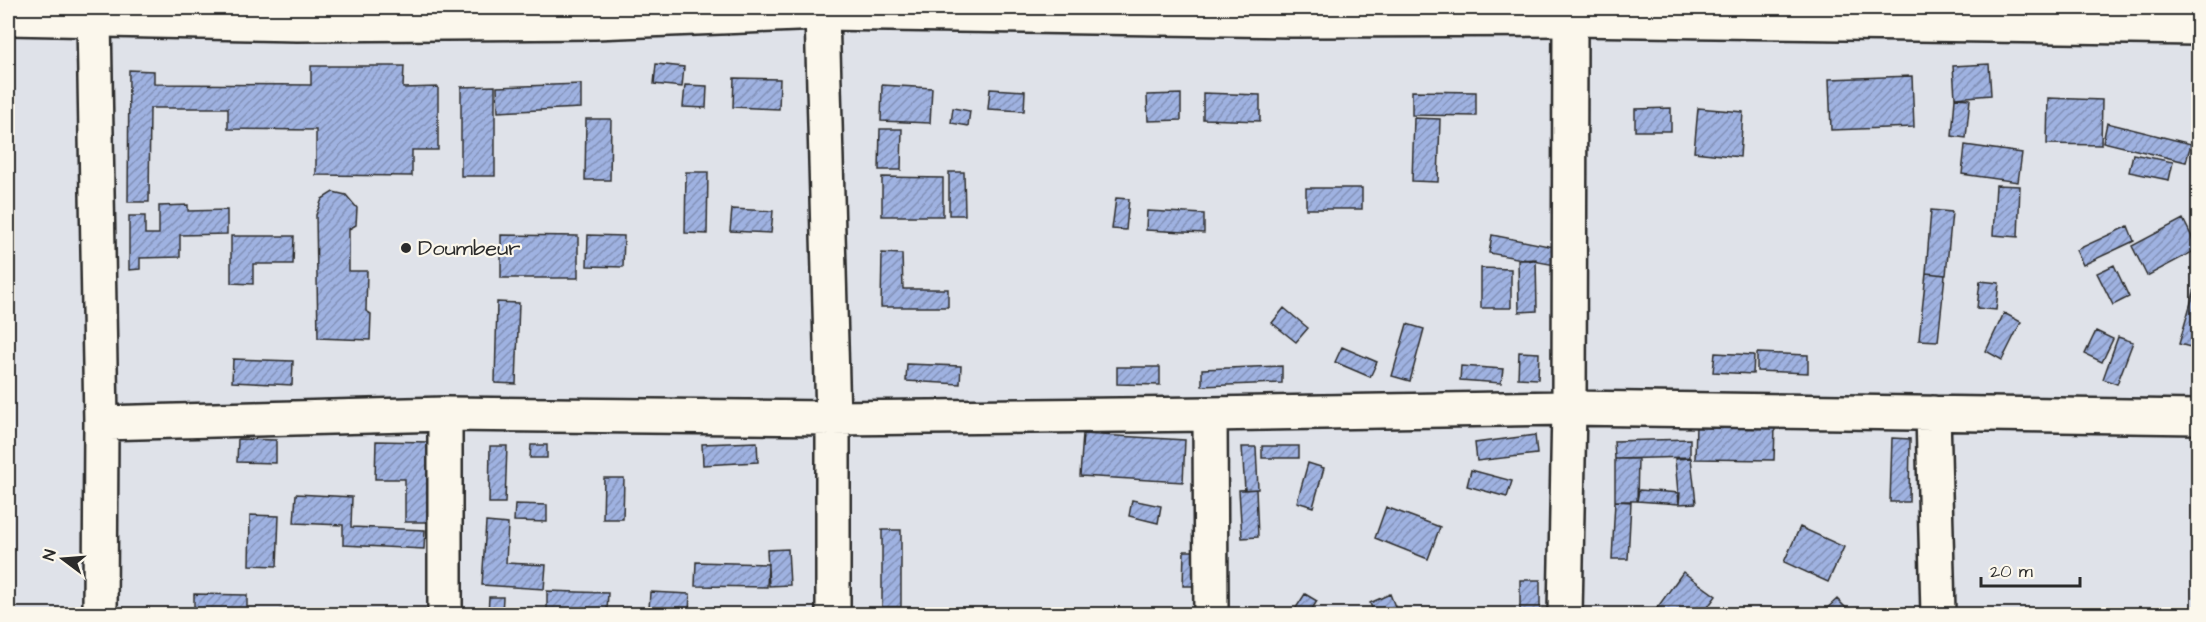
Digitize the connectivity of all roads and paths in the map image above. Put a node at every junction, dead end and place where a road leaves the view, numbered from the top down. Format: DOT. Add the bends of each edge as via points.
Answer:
graph roads {
  1 [pos="822,13"];
  2 [pos="1291,14"];
  3 [pos="297,16"];
  4 [pos="8,18"];
  5 [pos="94,19"];
  6 [pos="1570,19"];
  7 [pos="2199,28"];
  8 [pos="1569,408"];
  9 [pos="1933,413"];
  10 [pos="445,414"];
  11 [pos="1210,414"];
  12 [pos="833,417"];
  13 [pos="2199,417"];
  14 [pos="101,423"];
  15 [pos="100,615"];
  16 [pos="445,615"];
  17 [pos="833,615"];
  18 [pos="1211,615"];
  19 [pos="1565,615"];
  20 [pos="1938,615"];
  1 -- 2 [label="street"];
  1 -- 3 [label="street" via="595,22"];
  1 -- 12 [label="street"];
  2 -- 6 [label="street"];
  3 -- 5 [label="street"];
  4 -- 5 [label="street"];
  5 -- 14 [label="street"];
  6 -- 7 [label="street"];
  6 -- 8 [label="street"];
  8 -- 9 [label="street"];
  8 -- 11 [label="street"];
  8 -- 19 [label="street"];
  9 -- 13 [label="street"];
  9 -- 20 [label="street"];
  10 -- 12 [label="street"];
  10 -- 14 [label="street"];
  10 -- 16 [label="street"];
  11 -- 12 [label="street"];
  11 -- 18 [label="street"];
  12 -- 17 [label="street"];
  14 -- 15 [label="street"];
}
